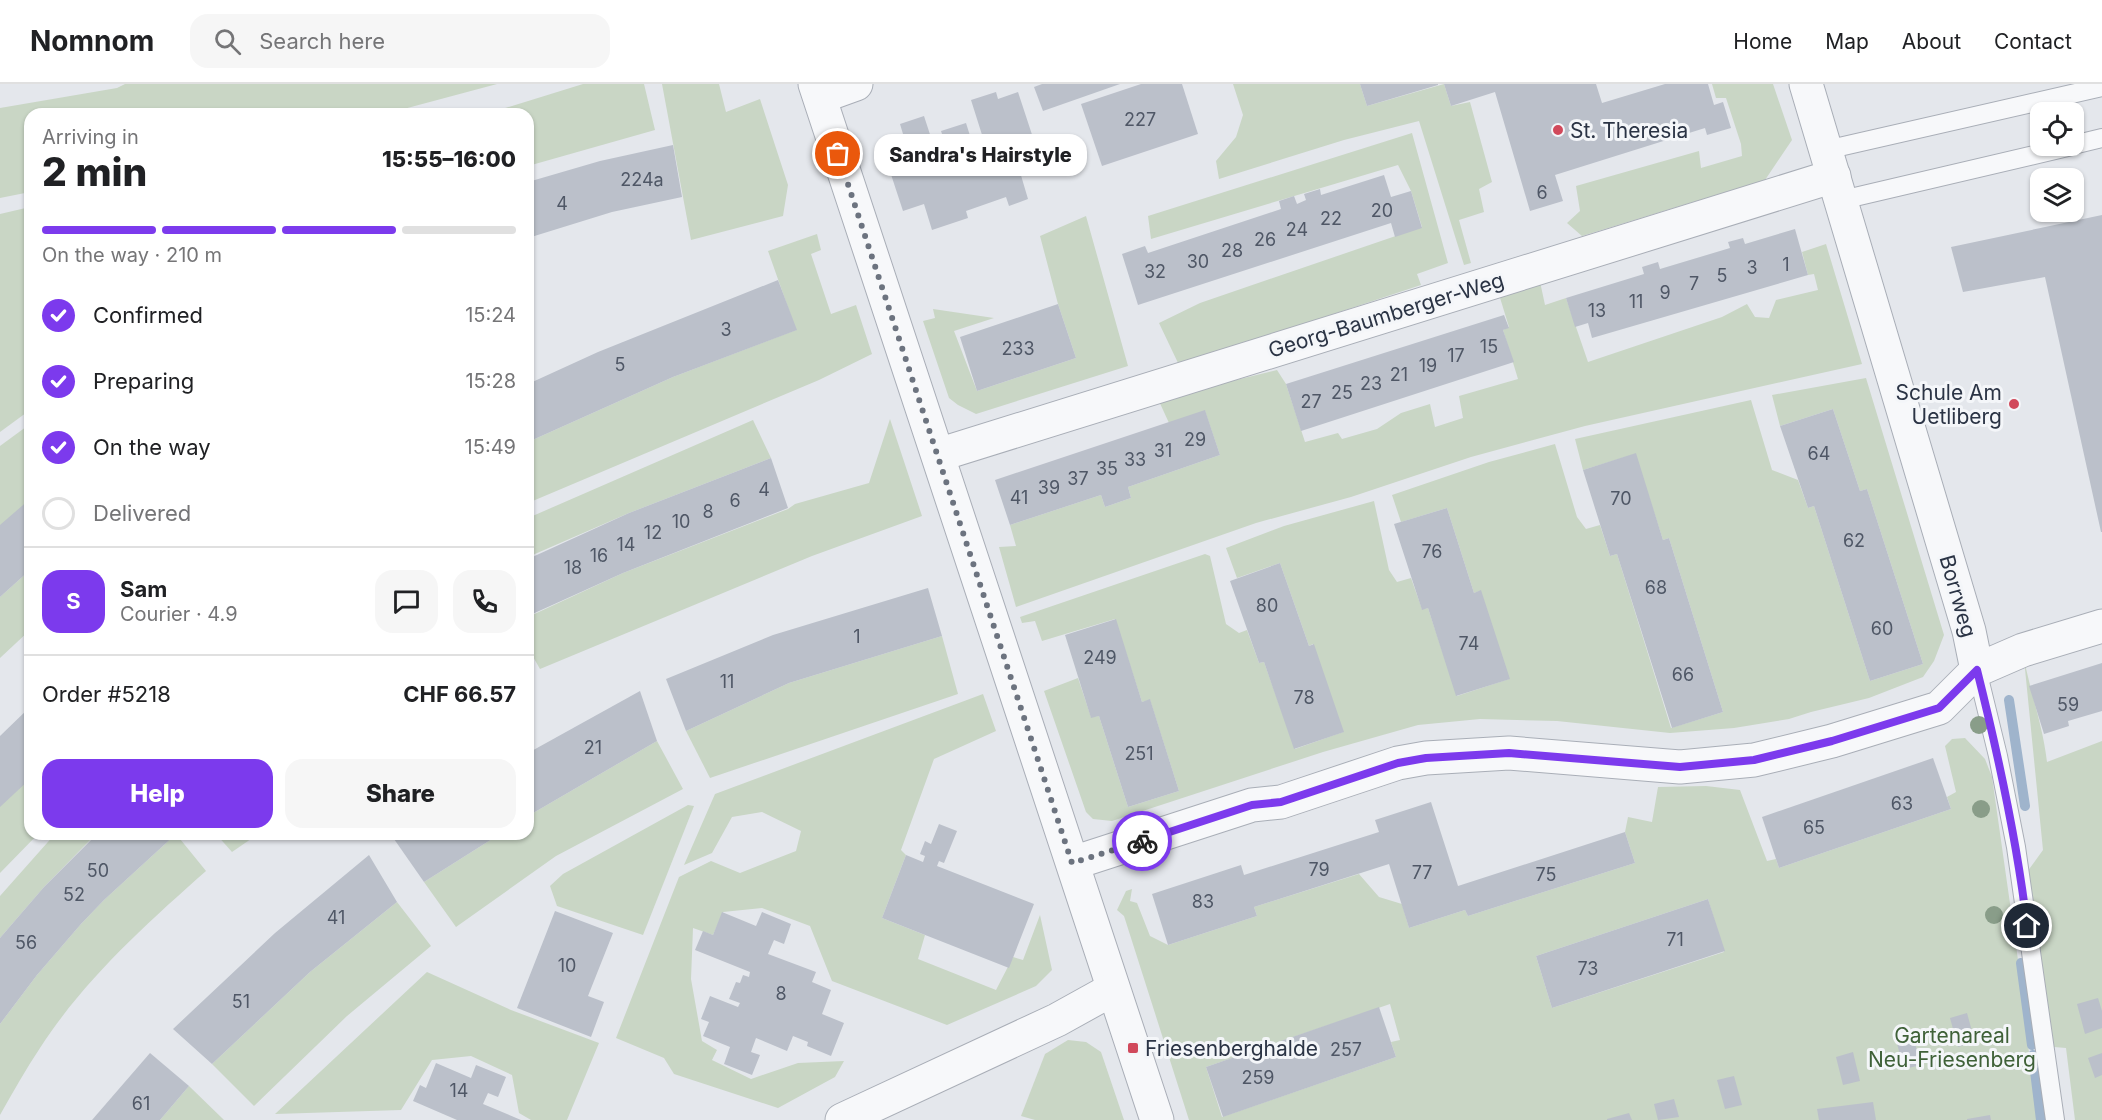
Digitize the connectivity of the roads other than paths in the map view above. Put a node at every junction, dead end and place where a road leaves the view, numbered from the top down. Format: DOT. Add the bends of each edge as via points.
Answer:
graph roads {
  1 [pos="856,84"];
  2 [pos="1806,84"];
  3 [pos="2102,87"];
  4 [pos="818,90"];
  5 [pos="2102,138"];
  6 [pos="2084,142"];
  7 [pos="2030,150"];
  8 [pos="1834,175"];
  9 [pos="938,454"];
  10 [pos="2102,626"];
  11 [pos="1977,670"];
  12 [pos="1072,863"];
  13 [pos="1113,989"];
  14 [pos="842,1120"];
  15 [pos="1157,1120"];
  16 [pos="2055,1120"];
  1 -- 4 [label="street"];
  2 -- 8 [label="street, Borrweg"];
  3 -- 8 [label="lane"];
  4 -- 9 [label="street"];
  5 -- 6 [label="lane"];
  7 -- 8 [label="lane"];
  8 -- 9 [label="street, Georg-Baumberger-Weg"];
  8 -- 11 [label="street, Borrweg" via="1966,620"];
  9 -- 12 [label="street"];
  10 -- 11 [label="street" via="2023,650"];
  11 -- 12 [label="street" via="1939,708 1763,758 1680,767 1509,753 1426,758 1398,763 1281,802 1252,805"];
  11 -- 16 [label="lane, Borrweg" via="2016,847"];
  12 -- 13 [label="street"];
  13 -- 14 [label="street" via="1057,1020"];
  13 -- 15 [label="street"];
}
